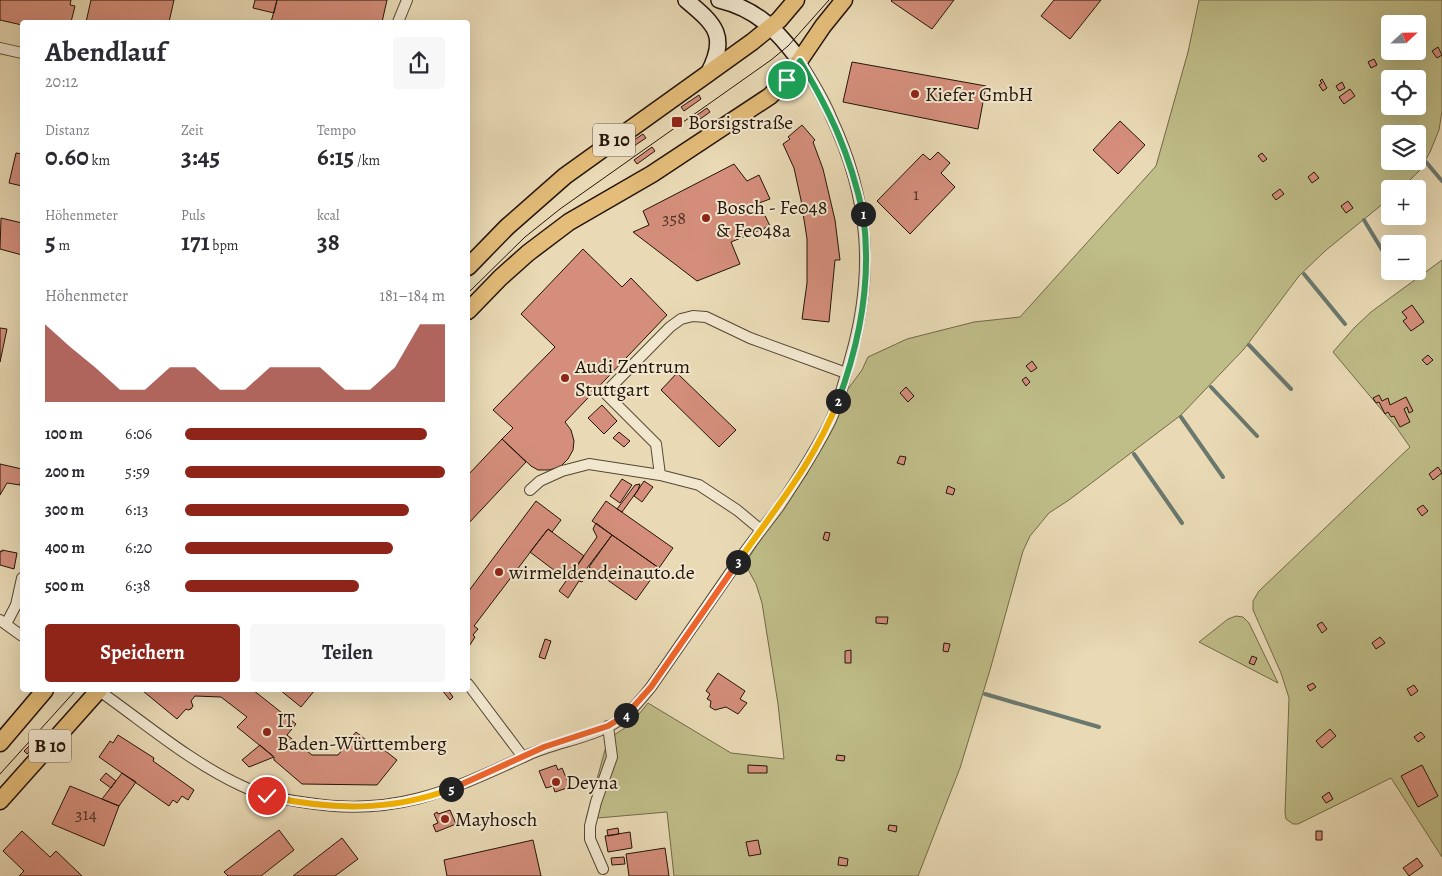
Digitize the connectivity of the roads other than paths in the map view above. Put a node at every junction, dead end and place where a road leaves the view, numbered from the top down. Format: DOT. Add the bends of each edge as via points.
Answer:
graph roads {
  1 [pos="407,0"];
  2 [pos="686,0"];
  3 [pos="719,0"];
  4 [pos="796,0"];
  5 [pos="844,0"];
  6 [pos="399,20"];
  7 [pos="772,27"];
  8 [pos="0,48"];
  9 [pos="20,53"];
  10 [pos="800,61"];
  11 [pos="708,74"];
  12 [pos="470,266"];
  13 [pos="470,309"];
  14 [pos="846,373"];
  15 [pos="660,475"];
  16 [pos="530,490"];
  17 [pos="761,530"];
  18 [pos="20,587"];
  19 [pos="3,622"];
  20 [pos="20,635"];
  21 [pos="470,687"];
  22 [pos="43,692"];
  23 [pos="97,692"];
  24 [pos="102,692"];
  25 [pos="608,726"];
  26 [pos="0,743"];
  27 [pos="523,757"];
  28 [pos="0,800"];
  29 [pos="603,869"];
  1 -- 6 [label="street"];
  2 -- 11 [label="main road" via="708,20 717,34 717,53"];
  3 -- 7 [label="main road" via="737,5"];
  4 -- 7 [label="main road, B 10"];
  5 -- 10 [label="main road, B 10"];
  7 -- 10 [label="main road"];
  7 -- 11 [label="main road, B 10"];
  8 -- 9 [label="street"];
  10 -- 13 [label="main road, B 10" via="770,96 652,174 569,222 521,259"];
  10 -- 14 [label="street" via="828,109 842,142 863,216 863,299"];
  11 -- 12 [label="main road, B 10" via="565,176 507,227"];
  14 -- 15 [label="street" via="750,338 706,317 693,316 681,320 670,327 605,393 656,444"];
  14 -- 17 [label="street" via="830,422 798,477"];
  15 -- 16 [label="street" via="589,464 562,471 540,481"];
  15 -- 17 [label="street" via="699,485"];
  17 -- 25 [label="street" via="651,687 625,716"];
  18 -- 19 [label="street" via="16,604"];
  19 -- 20 [label="street"];
  21 -- 27 [label="street"];
  22 -- 26 [label="main road, B 10"];
  23 -- 28 [label="main road, B 10"];
  24 -- 27 [label="street" via="223,776 267,796 294,801 335,807 365,807 416,800 456,787"];
  25 -- 27 [label="street"];
  25 -- 29 [label="street" via="612,757 590,826 590,839"];
}
